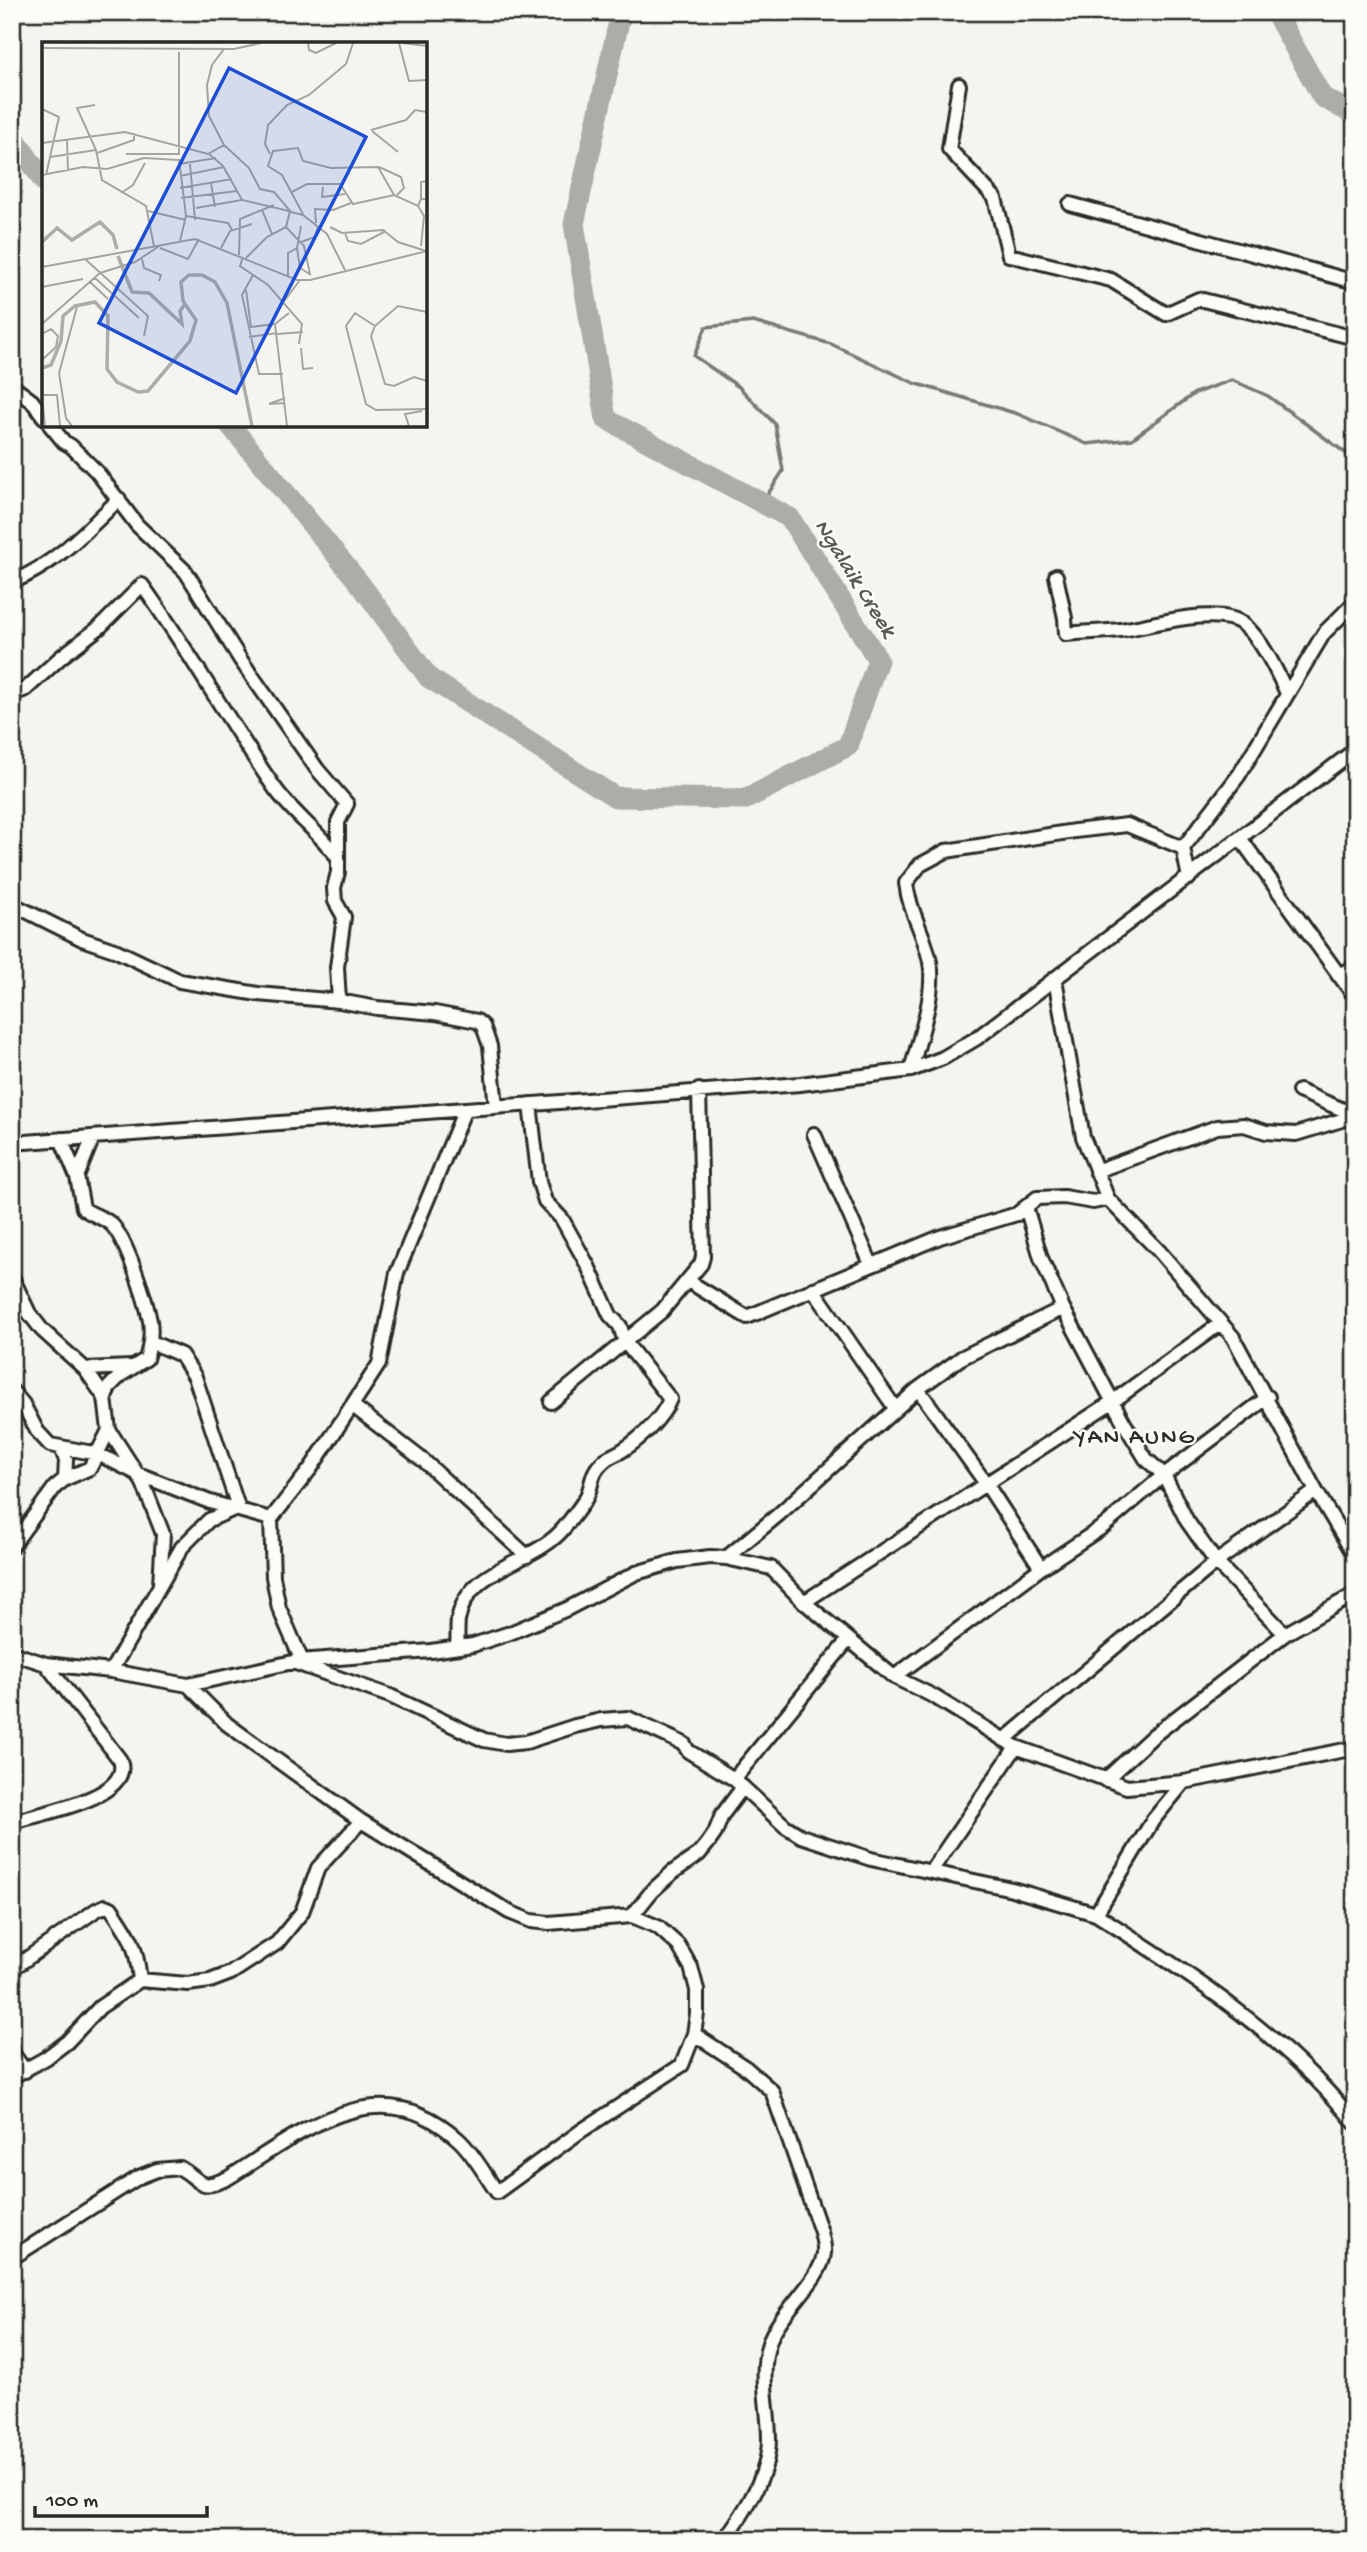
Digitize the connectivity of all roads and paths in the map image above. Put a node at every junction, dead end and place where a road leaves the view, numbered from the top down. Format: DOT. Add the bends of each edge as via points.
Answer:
graph roads {
  1 [pos="959,85"];
  2 [pos="1070,204"];
  3 [pos="1355,282"];
  4 [pos="1355,338"];
  5 [pos="12,386"];
  6 [pos="42,415"];
  7 [pos="52,427"];
  8 [pos="119,499"];
  9 [pos="1056,576"];
  10 [pos="12,582"];
  11 [pos="1355,602"];
  12 [pos="1287,693"];
  13 [pos="12,694"];
  14 [pos="1355,750"];
  15 [pos="1240,838"];
  16 [pos="1183,848"];
  17 [pos="338,858"];
  18 [pos="1189,878"];
  19 [pos="12,904"];
  20 [pos="1355,967"];
  21 [pos="1338,975"];
  22 [pos="1055,979"];
  23 [pos="1355,997"];
  24 [pos="339,1001"];
  25 [pos="911,1070"];
  26 [pos="698,1090"];
  27 [pos="1299,1091"];
  28 [pos="530,1104"];
  29 [pos="496,1107"];
  30 [pos="465,1109"];
  31 [pos="1355,1116"];
  32 [pos="814,1134"];
  33 [pos="93,1137"];
  34 [pos="61,1139"];
  35 [pos="12,1143"];
  36 [pos="1096,1171"];
  37 [pos="77,1177"];
  38 [pos="1108,1199"];
  39 [pos="1026,1207"];
  40 [pos="871,1264"];
  41 [pos="12,1277"];
  42 [pos="688,1281"];
  43 [pos="813,1289"];
  44 [pos="1063,1308"];
  45 [pos="1221,1323"];
  46 [pos="151,1342"];
  47 [pos="625,1342"];
  48 [pos="134,1367"];
  49 [pos="85,1368"];
  50 [pos="918,1389"];
  51 [pos="12,1391"];
  52 [pos="1268,1397"];
  53 [pos="105,1398"];
  54 [pos="551,1402"];
  55 [pos="1112,1402"];
  56 [pos="353,1406"];
  57 [pos="895,1408"];
  58 [pos="108,1424"];
  59 [pos="68,1449"];
  60 [pos="98,1454"];
  61 [pos="138,1474"];
  62 [pos="1164,1475"];
  63 [pos="65,1479"];
  64 [pos="987,1485"];
  65 [pos="1316,1490"];
  66 [pos="236,1510"];
  67 [pos="271,1519"];
  68 [pos="12,1546"];
  69 [pos="527,1556"];
  70 [pos="1355,1556"];
  71 [pos="726,1558"];
  72 [pos="1216,1562"];
  73 [pos="1041,1568"];
  74 [pos="160,1584"];
  75 [pos="1355,1594"];
  76 [pos="804,1602"];
  77 [pos="1285,1634"];
  78 [pos="12,1638"];
  79 [pos="848,1640"];
  80 [pos="457,1647"];
  81 [pos="14,1653"];
  82 [pos="298,1662"];
  83 [pos="46,1664"];
  84 [pos="111,1671"];
  85 [pos="894,1677"];
  86 [pos="187,1685"];
  87 [pos="1010,1744"];
  88 [pos="1355,1748"];
  89 [pos="1105,1780"];
  90 [pos="1184,1782"];
  91 [pos="738,1783"];
  92 [pos="361,1821"];
  93 [pos="12,1822"];
  94 [pos="931,1871"];
  95 [pos="1097,1914"];
  96 [pos="632,1916"];
  97 [pos="12,1969"];
  98 [pos="140,1980"];
  99 [pos="694,2034"];
  100 [pos="12,2052"];
  101 [pos="25,2071"];
  102 [pos="12,2077"];
  103 [pos="1355,2123"];
  104 [pos="12,2258"];
  105 [pos="724,2540"];
  1 -- 4 [label="street" via="949,149 995,198 1009,255 1111,280 1166,314 1199,299"];
  2 -- 3 [label="street"];
  5 -- 6 [label="street"];
  7 -- 8 [label="street"];
  8 -- 10 [label="street" via="72,546"];
  8 -- 17 [label="street" via="137,525 186,572 240,659 347,804 338,822"];
  9 -- 12 [label="street" via="1066,634 1177,619 1232,619 1251,633"];
  11 -- 12 [label="street" via="1324,633"];
  12 -- 16 [label="street" via="1239,775"];
  13 -- 17 [label="street" via="26,689 100,628 142,585 275,789"];
  14 -- 15 [label="street"];
  15 -- 18 [label="street"];
  15 -- 21 [label="street"];
  16 -- 18 [label="street"];
  16 -- 25 [label="street" via="1127,825 946,851 920,865 906,883 908,902 931,963 928,1007"];
  17 -- 24 [label="street" via="335,901 344,917 337,967"];
  18 -- 22 [label="street"];
  19 -- 24 [label="street" via="180,981"];
  20 -- 21 [label="street"];
  21 -- 23 [label="street"];
  22 -- 25 [label="street" via="977,1038"];
  22 -- 36 [label="street" via="1083,1138"];
  24 -- 29 [label="street" via="477,1021 490,1046"];
  25 -- 26 [label="street" via="800,1084"];
  26 -- 28 [label="street"];
  26 -- 42 [label="street" via="703,1257"];
  27 -- 31 [label="street"];
  28 -- 29 [label="street"];
  28 -- 47 [label="street" via="545,1201 562,1219"];
  29 -- 30 [label="street"];
  30 -- 33 [label="street"];
  30 -- 56 [label="street" via="397,1273 379,1364"];
  31 -- 36 [label="street" via="1296,1133 1266,1132 1244,1125 1217,1127"];
  32 -- 40 [label="street"];
  33 -- 34 [label="street"];
  33 -- 37 [label="street"];
  34 -- 35 [label="street"];
  34 -- 37 [label="street"];
  36 -- 38 [label="street"];
  37 -- 46 [label="street" via="83,1208 109,1222 125,1244 150,1321"];
  38 -- 39 [label="street" via="1037,1198"];
  38 -- 45 [label="street"];
  39 -- 40 [label="street"];
  39 -- 44 [label="street"];
  40 -- 43 [label="street"];
  41 -- 49 [label="street" via="42,1330"];
  42 -- 43 [label="street" via="747,1317"];
  42 -- 47 [label="street"];
  43 -- 57 [label="street"];
  44 -- 50 [label="street" via="961,1358"];
  44 -- 55 [label="street"];
  45 -- 52 [label="street"];
  45 -- 55 [label="street"];
  46 -- 48 [label="street" via="146,1359"];
  46 -- 66 [label="street" via="181,1355 195,1377"];
  47 -- 54 [label="street"];
  47 -- 69 [label="street" via="670,1399 667,1408 640,1437 592,1474 587,1496 564,1528"];
  48 -- 49 [label="street"];
  48 -- 53 [label="street" via="109,1387"];
  49 -- 53 [label="street"];
  50 -- 57 [label="street"];
  50 -- 64 [label="street"];
  51 -- 59 [label="street" via="50,1445"];
  52 -- 62 [label="street"];
  52 -- 65 [label="street"];
  53 -- 58 [label="street"];
  55 -- 62 [label="street" via="1146,1459"];
  55 -- 64 [label="street"];
  56 -- 67 [label="street"];
  56 -- 69 [label="street" via="424,1461"];
  57 -- 71 [label="street"];
  58 -- 59 [label="street" via="98,1437"];
  58 -- 60 [label="street"];
  58 -- 61 [label="street"];
  59 -- 60 [label="street"];
  59 -- 63 [label="street"];
  60 -- 61 [label="street"];
  60 -- 63 [label="street" via="90,1468"];
  61 -- 66 [label="street"];
  61 -- 74 [label="street" via="163,1534"];
  62 -- 72 [label="street" via="1187,1521"];
  62 -- 73 [label="street" via="1104,1526"];
  63 -- 68 [label="street" via="47,1496"];
  64 -- 73 [label="street"];
  64 -- 76 [label="street"];
  65 -- 70 [label="street"];
  65 -- 72 [label="street"];
  66 -- 67 [label="street"];
  66 -- 74 [label="street" via="197,1530"];
  67 -- 82 [label="street" via="273,1577"];
  69 -- 80 [label="street" via="476,1585 458,1619"];
  71 -- 76 [label="street" via="771,1568"];
  71 -- 80 [label="street" via="677,1561 636,1573 510,1633"];
  72 -- 77 [label="street"];
  72 -- 87 [label="street"];
  73 -- 85 [label="street"];
  74 -- 84 [label="street"];
  75 -- 77 [label="street"];
  76 -- 79 [label="street"];
  77 -- 89 [label="street" via="1154,1735"];
  78 -- 81 [label="street"];
  79 -- 85 [label="street"];
  79 -- 91 [label="street"];
  80 -- 82 [label="street"];
  81 -- 83 [label="street"];
  82 -- 86 [label="street"];
  82 -- 91 [label="street" via="390,1696 484,1740 506,1744 601,1720 628,1718 684,1744"];
  83 -- 84 [label="street"];
  83 -- 93 [label="street" via="120,1760 123,1772 97,1797"];
  84 -- 86 [label="street"];
  85 -- 87 [label="street"];
  86 -- 92 [label="street" via="227,1724"];
  87 -- 89 [label="street"];
  87 -- 94 [label="street"];
  88 -- 90 [label="street"];
  89 -- 90 [label="street" via="1127,1787"];
  90 -- 95 [label="street" via="1153,1820"];
  91 -- 94 [label="street" via="801,1836 871,1859"];
  91 -- 96 [label="street" via="708,1843 659,1885"];
  92 -- 96 [label="street" via="531,1921"];
  92 -- 98 [label="street" via="318,1868 302,1912 277,1943 210,1981"];
  94 -- 95 [label="street"];
  95 -- 103 [label="street" via="1188,1973 1276,2040"];
  96 -- 99 [label="street" via="658,1927 678,1945 691,1967 697,1990"];
  97 -- 98 [label="street" via="105,1906 132,1940"];
  98 -- 101 [label="street" via="100,2007 67,2042"];
  99 -- 104 [label="street" via="681,2065 498,2192 460,2140 405,2108 370,2106 310,2126 214,2184 200,2184 180,2168 139,2177"];
  99 -- 105 [label="street" via="772,2091 821,2232 824,2254 818,2270 772,2332 765,2392 767,2461 737,2524"];
  100 -- 101 [label="street"];
  101 -- 102 [label="street"];
}
